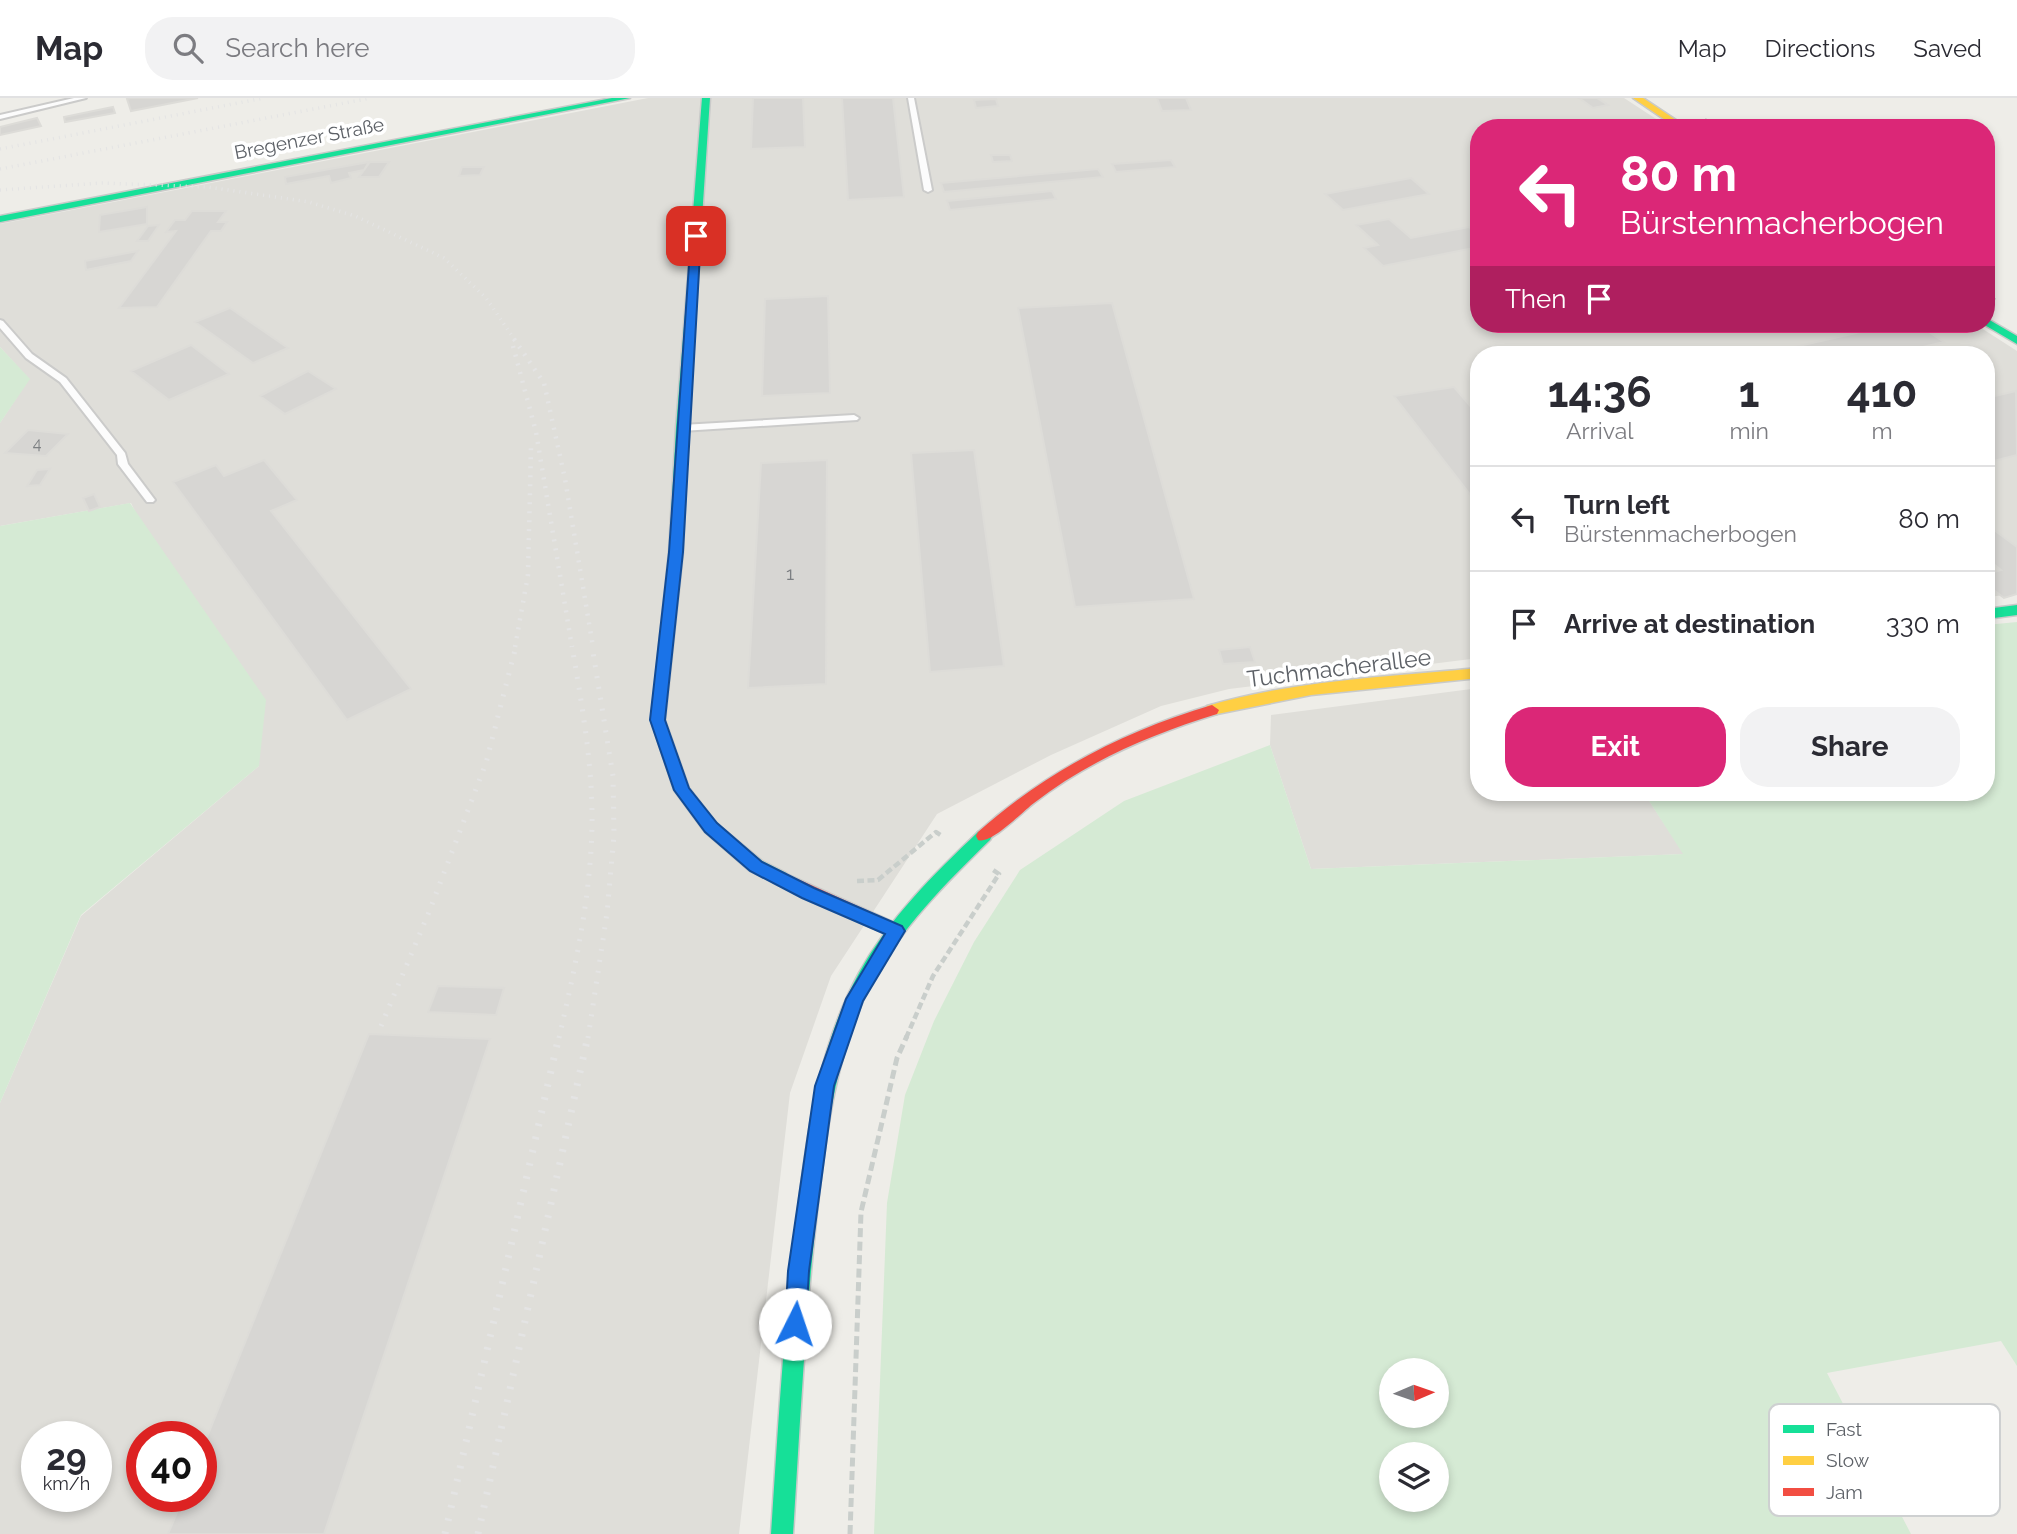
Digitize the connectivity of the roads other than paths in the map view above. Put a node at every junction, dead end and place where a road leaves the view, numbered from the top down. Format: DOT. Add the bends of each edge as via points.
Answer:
graph roads {
  1 [pos="83,98"];
  2 [pos="626,98"];
  3 [pos="706,98"];
  4 [pos="911,98"];
  5 [pos="1637,98"];
  6 [pos="0,117"];
  7 [pos="1670,119"];
  8 [pos="928,190"];
  9 [pos="0,219"];
  10 [pos="0,323"];
  11 [pos="1995,327"];
  12 [pos="2017,341"];
  13 [pos="854,418"];
  14 [pos="682,428"];
  15 [pos="150,500"];
  16 [pos="2017,610"];
  17 [pos="1995,613"];
  18 [pos="1470,674"];
  19 [pos="896,931"];
  20 [pos="782,1534"];
  1 -- 6 [label="lane"];
  2 -- 9 [label="street, Bregenzer Straße"];
  3 -- 14 [label="street"];
  4 -- 8 [label="lane"];
  5 -- 7 [label="street"];
  10 -- 15 [label="lane" via="29,356 63,380 81,401"];
  11 -- 12 [label="street"];
  13 -- 14 [label="lane"];
  14 -- 19 [label="street" via="676,552 658,720 682,790 711,828 756,866"];
  16 -- 17 [label="street"];
  18 -- 19 [label="street, Tuchmacherallee" via="1286,694 1227,706 1156,729 1087,759 1034,793 985,834"];
  19 -- 20 [label="street, Tuchmacherallee" via="855,999 825,1086 799,1271"];
}
